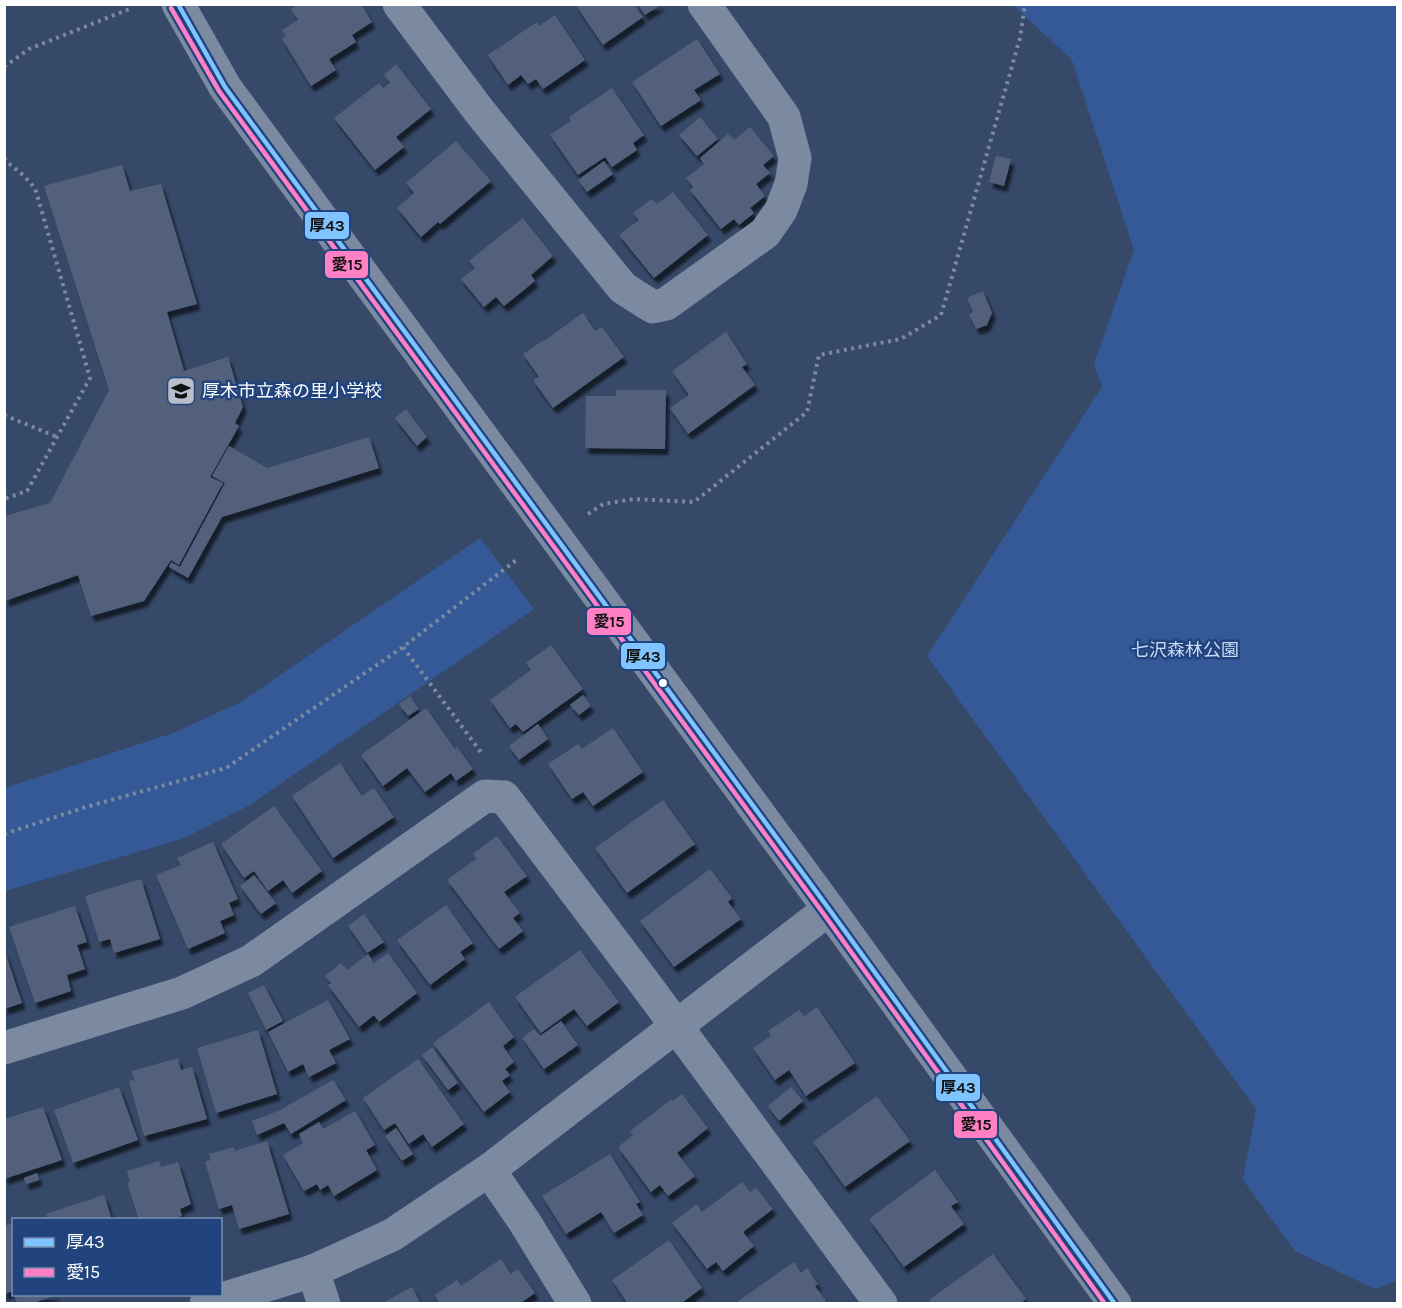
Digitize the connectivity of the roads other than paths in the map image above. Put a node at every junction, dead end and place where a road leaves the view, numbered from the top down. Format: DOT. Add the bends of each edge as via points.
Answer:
graph roads {
  1 [pos="178,4"];
  2 [pos="399,4"];
  3 [pos="704,4"];
  4 [pos="829,909"];
  5 [pos="677,1026"];
  6 [pos="4,1048"];
  7 [pos="489,1170"];
  8 [pos="313,1271"];
  9 [pos="206,1304"];
  10 [pos="324,1304"];
  11 [pos="575,1304"];
  12 [pos="880,1304"];
  13 [pos="1115,1304"];
  1 -- 4 [label="street" via="225,87"];
  2 -- 3 [label="street" via="480,112 623,288 654,307 666,304 765,233 781,210 791,184 795,158 784,117"];
  4 -- 5 [label="street"];
  4 -- 13 [label="street"];
  5 -- 6 [label="street" via="504,797 485,796 251,961 182,993"];
  5 -- 7 [label="street"];
  5 -- 12 [label="street"];
  7 -- 8 [label="street" via="392,1235"];
  7 -- 11 [label="street"];
  8 -- 9 [label="street"];
  8 -- 10 [label="street"];
}
